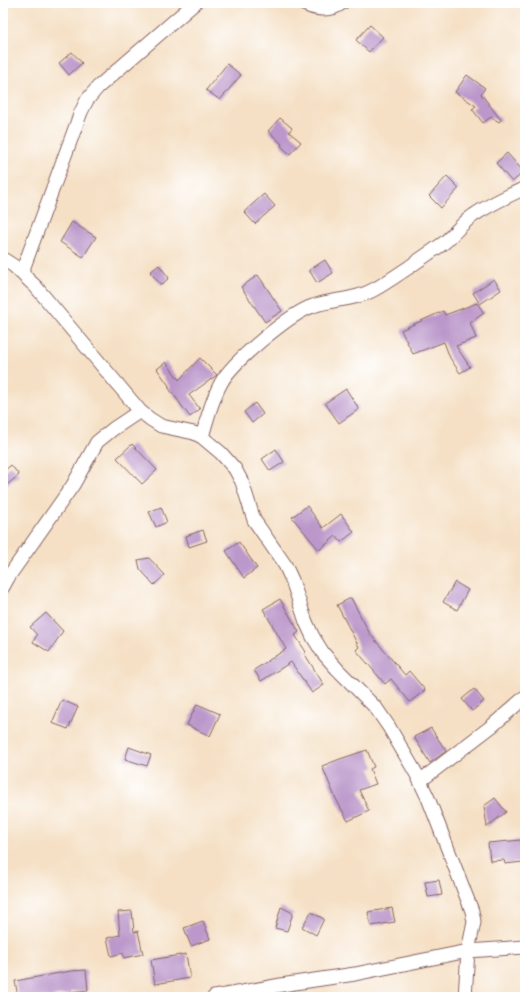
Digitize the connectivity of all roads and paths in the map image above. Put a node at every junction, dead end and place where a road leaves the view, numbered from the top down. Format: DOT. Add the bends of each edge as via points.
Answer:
graph roads {
  1 [pos="195,3"];
  2 [pos="302,3"];
  3 [pos="342,3"];
  4 [pos="525,188"];
  5 [pos="3,259"];
  6 [pos="22,272"];
  7 [pos="140,411"];
  8 [pos="202,437"];
  9 [pos="3,587"];
  10 [pos="525,697"];
  11 [pos="420,781"];
  12 [pos="525,947"];
  13 [pos="468,951"];
  14 [pos="214,997"];
  15 [pos="465,997"];
  1 -- 6 [label="street" via="111,75 87,100"];
  2 -- 3 [label="street" via="316,9 328,9"];
  4 -- 8 [label="street" via="474,215 435,250 374,290 311,306 295,315 229,370 215,396"];
  5 -- 6 [label="street"];
  6 -- 7 [label="street"];
  7 -- 8 [label="street" via="161,426"];
  7 -- 9 [label="street" via="97,442 73,485"];
  8 -- 11 [label="street" via="221,453 242,482 254,520 285,565 306,622 323,653 376,708 399,742"];
  10 -- 11 [label="street" via="492,726"];
  11 -- 13 [label="street" via="472,911 474,922"];
  12 -- 13 [label="street"];
  13 -- 14 [label="street" via="356,974"];
  13 -- 15 [label="street"];
}
